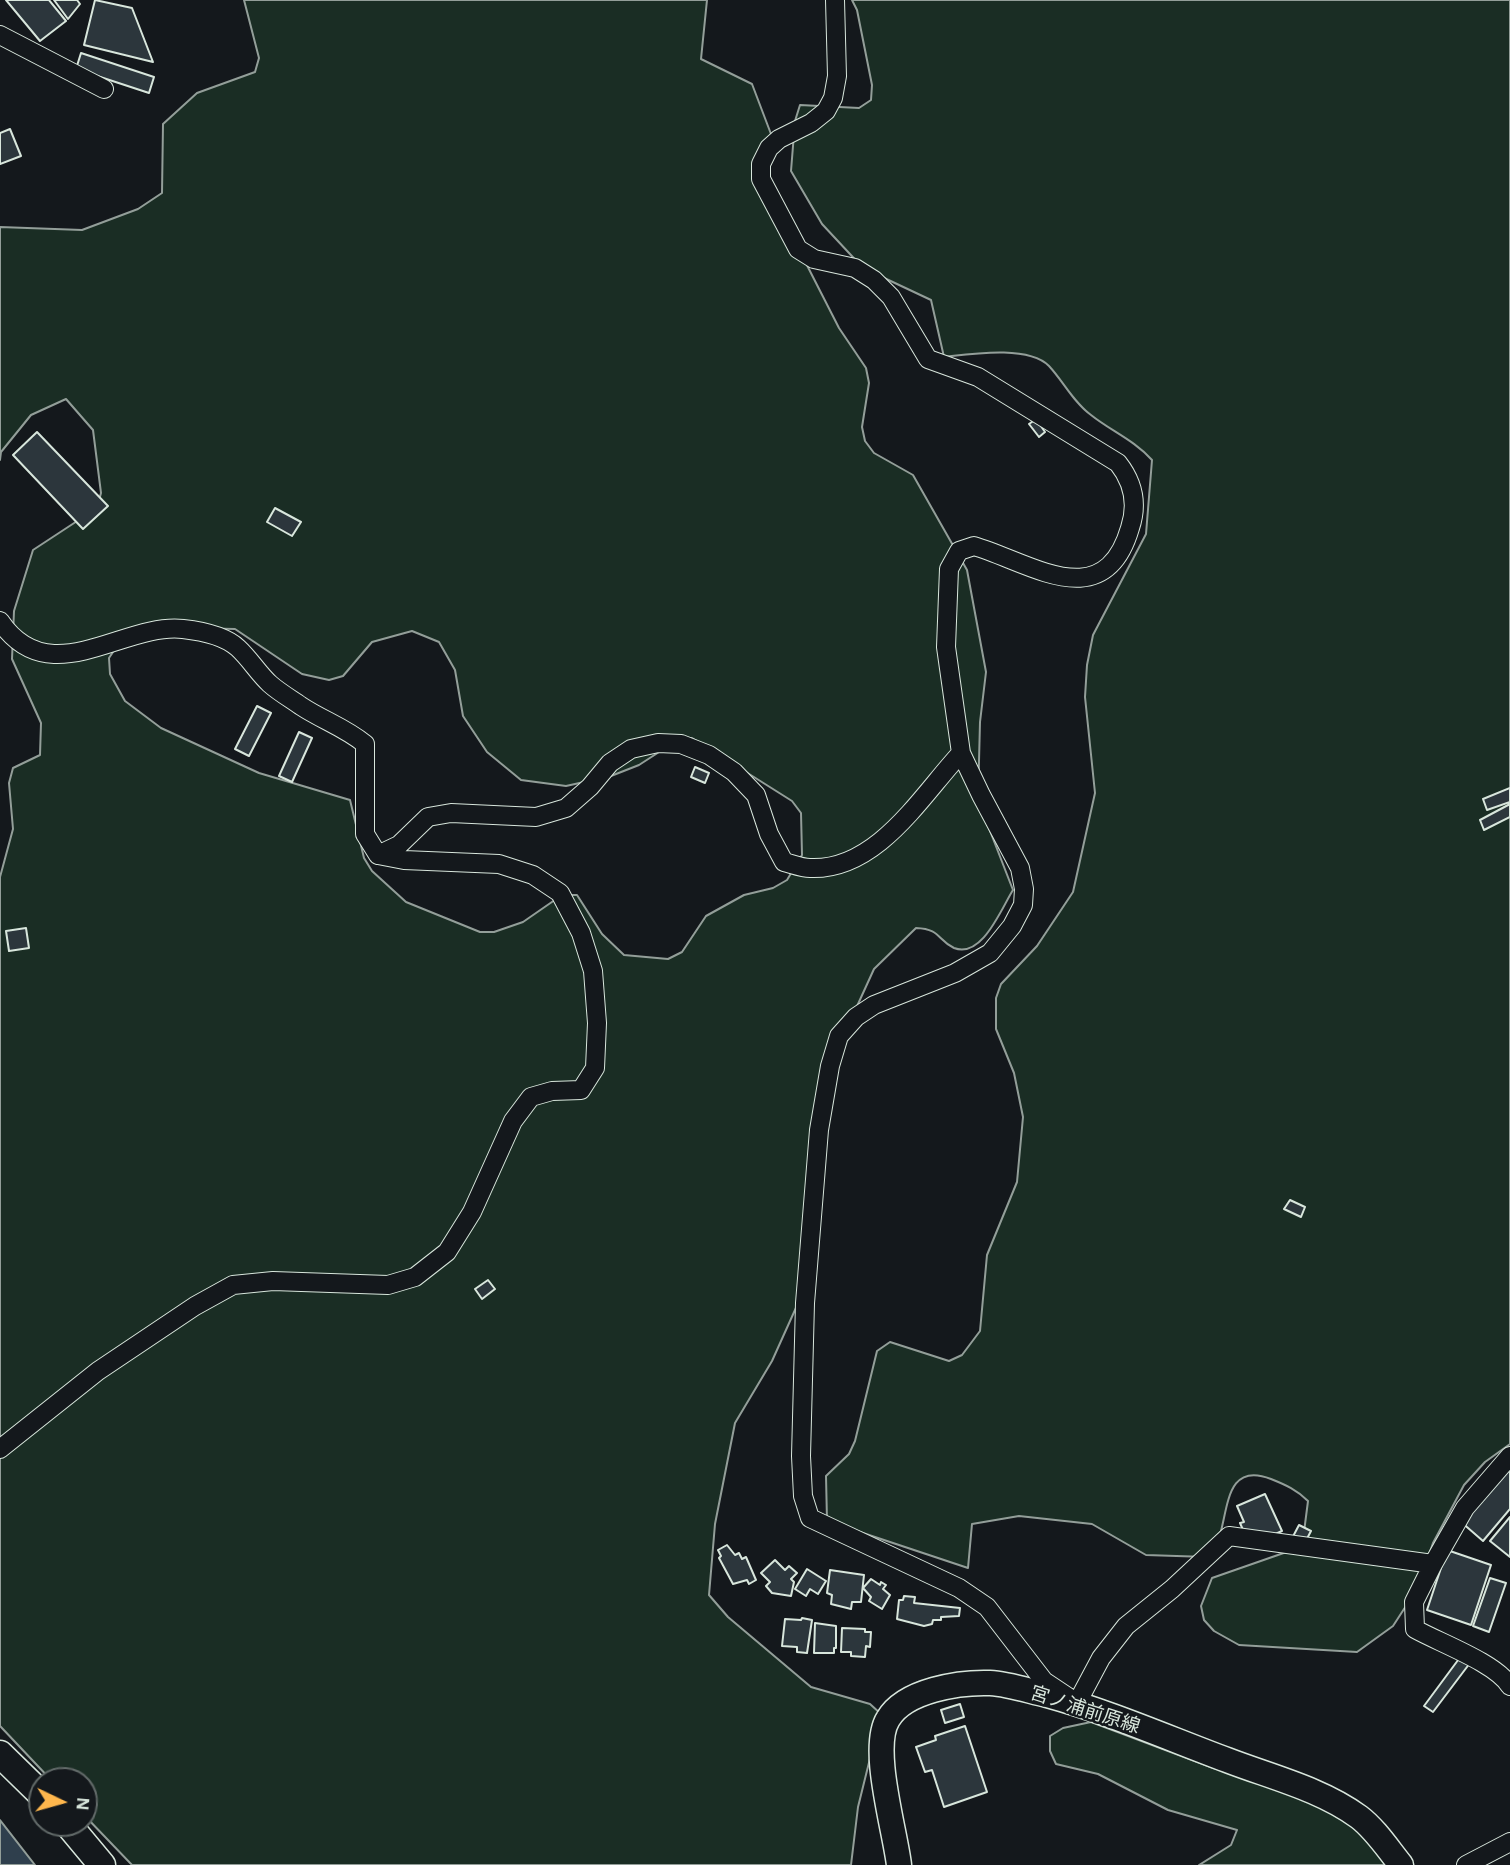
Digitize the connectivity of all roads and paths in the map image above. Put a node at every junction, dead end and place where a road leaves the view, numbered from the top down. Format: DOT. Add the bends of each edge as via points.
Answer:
graph roads {
  1 [pos="835,0"];
  2 [pos="0,35"];
  3 [pos="104,89"];
  4 [pos="0,621"];
  5 [pos="961,752"];
  6 [pos="378,855"];
  7 [pos="0,1449"];
  8 [pos="1510,1456"];
  9 [pos="1433,1564"];
  10 [pos="1510,1686"];
  11 [pos="1077,1703"];
  12 [pos="0,1754"];
  13 [pos="28,1781"];
  14 [pos="79,1837"];
  15 [pos="1510,1842"];
  16 [pos="102,1865"];
  17 [pos="899,1865"];
  18 [pos="1401,1865"];
  19 [pos="1466,1865"];
  1 -- 5 [label="street" via="837,76 833,98 819,117 769,148 761,164 761,178 798,249 814,260 855,268 874,280 891,297 928,359 978,377 1118,463 1130,478 1134,499 1125,546 1110,566 1088,579 1037,570 974,546 959,551 950,569 946,647"];
  2 -- 3 [label="street"];
  4 -- 6 [label="street" via="26,646 56,655 181,628 236,646 270,684 365,744 365,834"];
  5 -- 6 [label="street" via="886,836 862,855 835,867 809,868 784,862 756,795 734,772 681,744 658,743 631,749 610,763 566,808 536,817 451,813 428,817 399,845"];
  5 -- 11 [label="street" via="1020,868 1023,905 990,953 955,974 874,1005 839,1036 819,1130 805,1303 803,1496 810,1518 959,1588 987,1607 1044,1681"];
  6 -- 7 [label="street" via="499,864 533,875 560,893 581,933 593,971 595,1068 581,1090 531,1097 513,1121 472,1212 447,1252 415,1277 388,1285 273,1281 233,1285 98,1371"];
  8 -- 9 [label="street" via="1465,1508"];
  9 -- 10 [label="street" via="1414,1602 1415,1629 1480,1662"];
  9 -- 11 [label="street" via="1229,1536 1126,1626 1101,1658"];
  11 -- 17 [label="main road, 宮ノ浦前原線" via="991,1683 930,1691 905,1702 888,1719 882,1742 883,1779"];
  11 -- 18 [label="main road, 宮ノ浦前原線" via="1322,1795 1360,1818"];
  12 -- 13 [label="main road"];
  14 -- 16 [label="main road"];
  15 -- 19 [label="street"];
}
